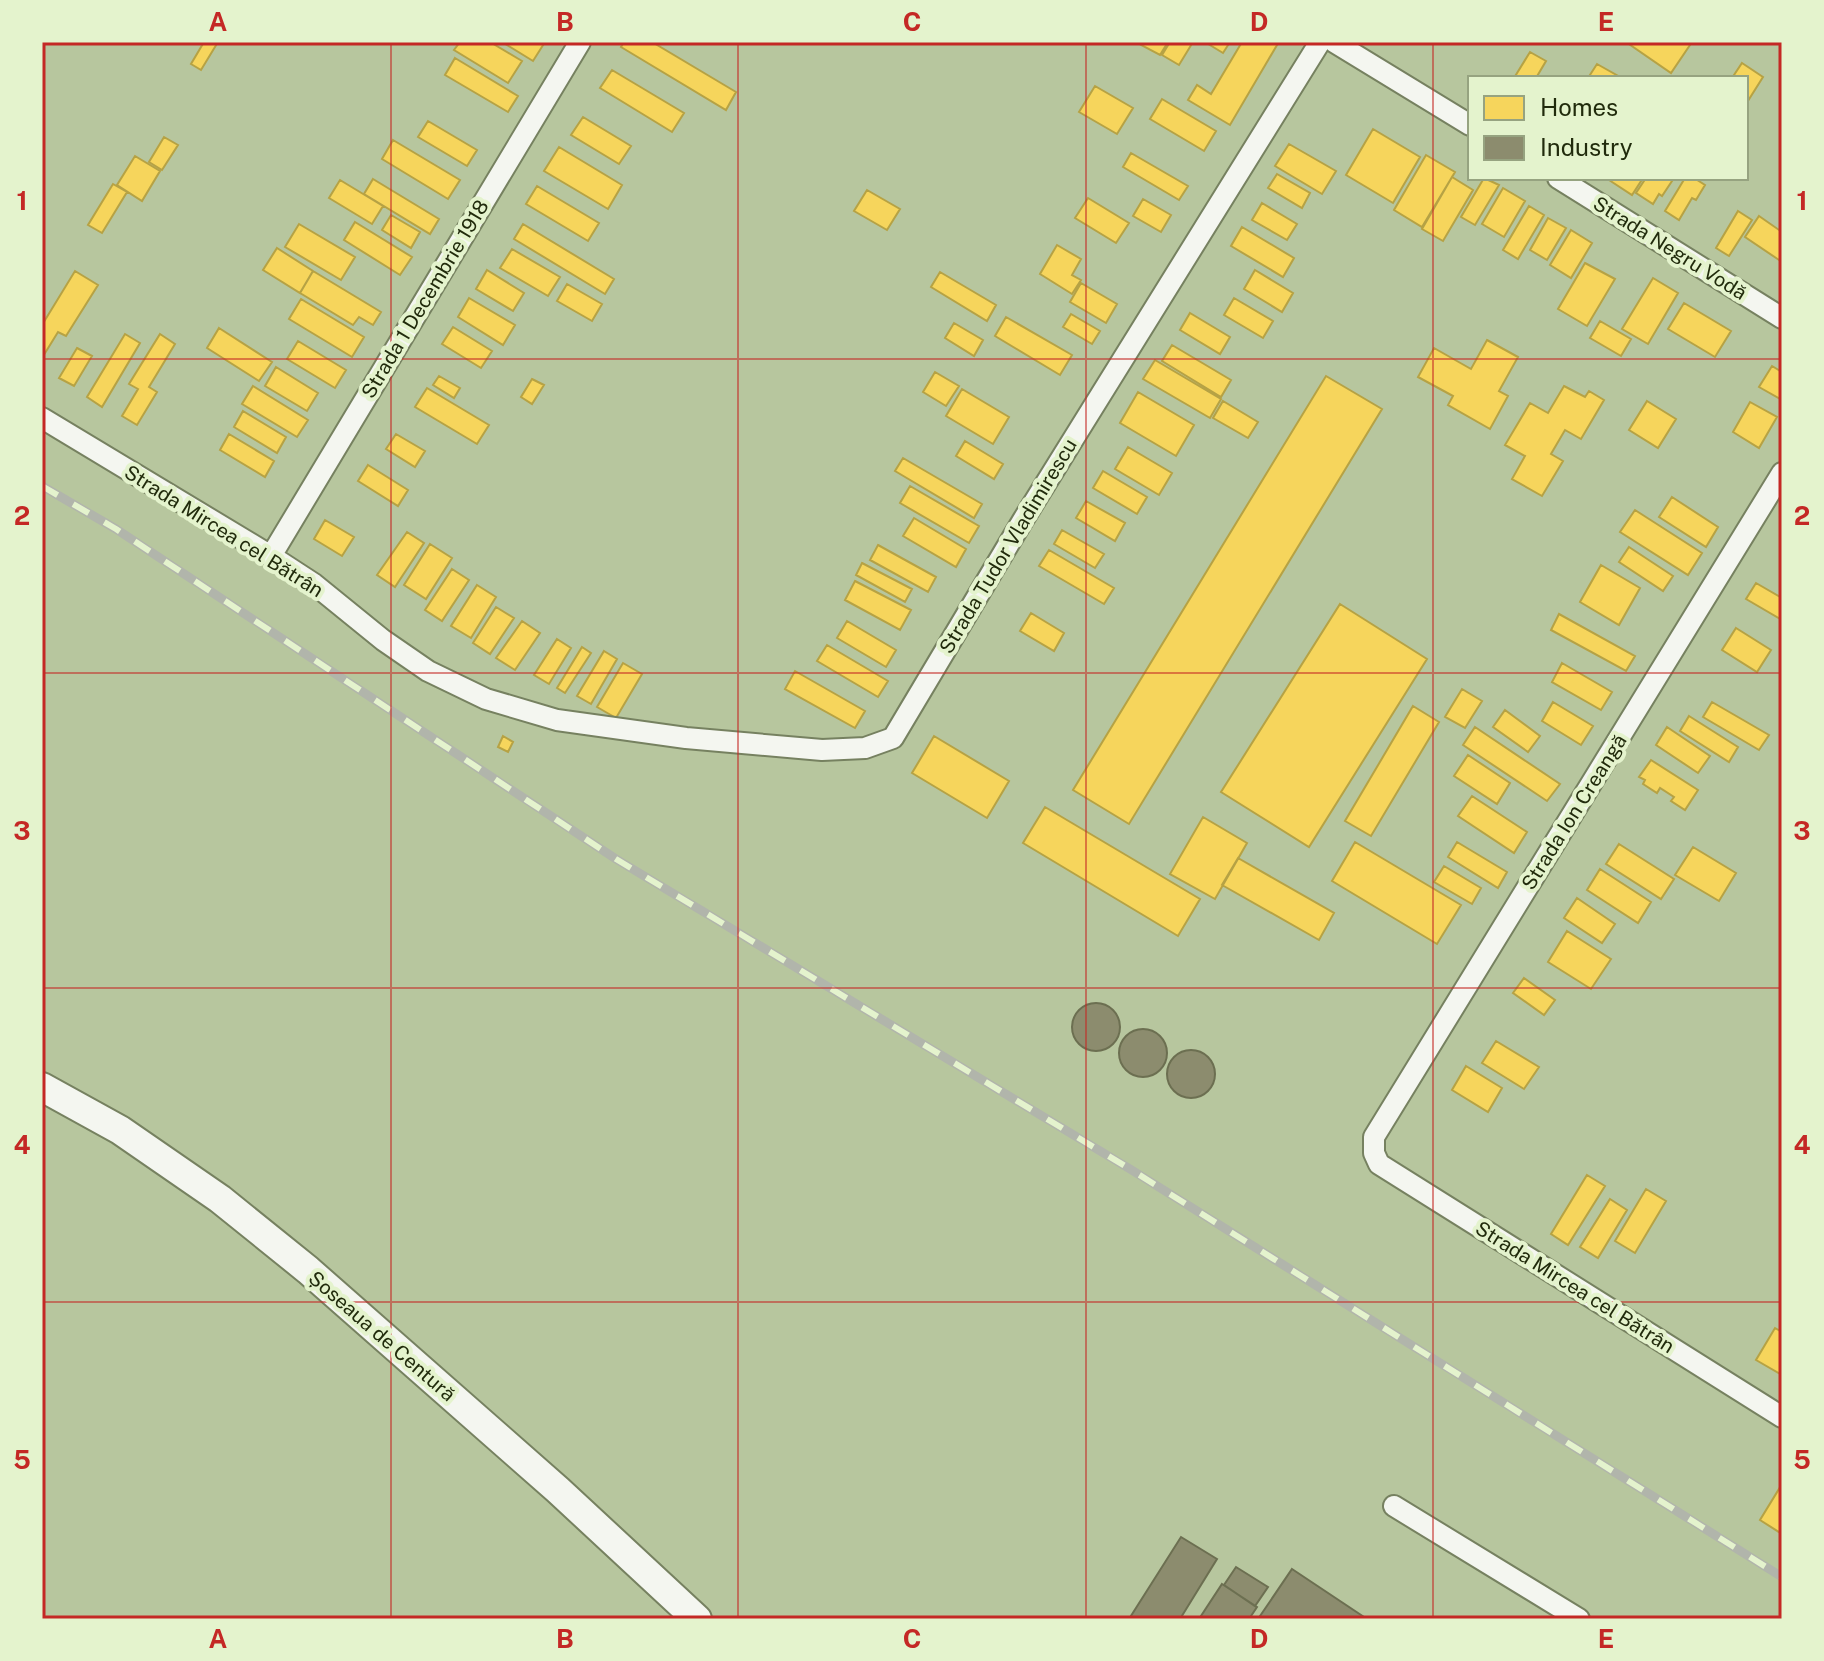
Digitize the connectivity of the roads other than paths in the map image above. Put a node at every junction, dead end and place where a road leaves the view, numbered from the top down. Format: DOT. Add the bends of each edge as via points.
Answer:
graph roads {
  1 [pos="580,42"];
  2 [pos="1320,42"];
  3 [pos="1334,42"];
  4 [pos="1468,124"];
  5 [pos="1561,180"];
  6 [pos="1782,318"];
  7 [pos="42,418"];
  8 [pos="1782,473"];
  9 [pos="271,556"];
  10 [pos="529,712"];
  11 [pos="42,1087"];
  12 [pos="1374,1153"];
  13 [pos="1782,1417"];
  14 [pos="1394,1506"];
  15 [pos="697,1619"];
  16 [pos="1579,1619"];
  1 -- 9 [label="street, Strada 1 Decembrie 1918"];
  2 -- 10 [label="street, Strada Tudor Vladimirescu" via="893,738 865,748 822,750 686,738"];
  3 -- 4 [label="street"];
  5 -- 6 [label="street, Strada Negru Vodă"];
  7 -- 9 [label="street, Strada Mircea cel Bătrân"];
  8 -- 12 [label="street, Strada Ion Creangă" via="1374,1137"];
  9 -- 10 [label="street, Strada Mircea cel Bătrân" via="428,671 459,688"];
  11 -- 15 [label="main road, Șoseaua de Centură" via="120,1130 220,1199 308,1270"];
  12 -- 13 [label="street, Strada Mircea cel Bătrân" via="1379,1164"];
  14 -- 16 [label="street"];
}
